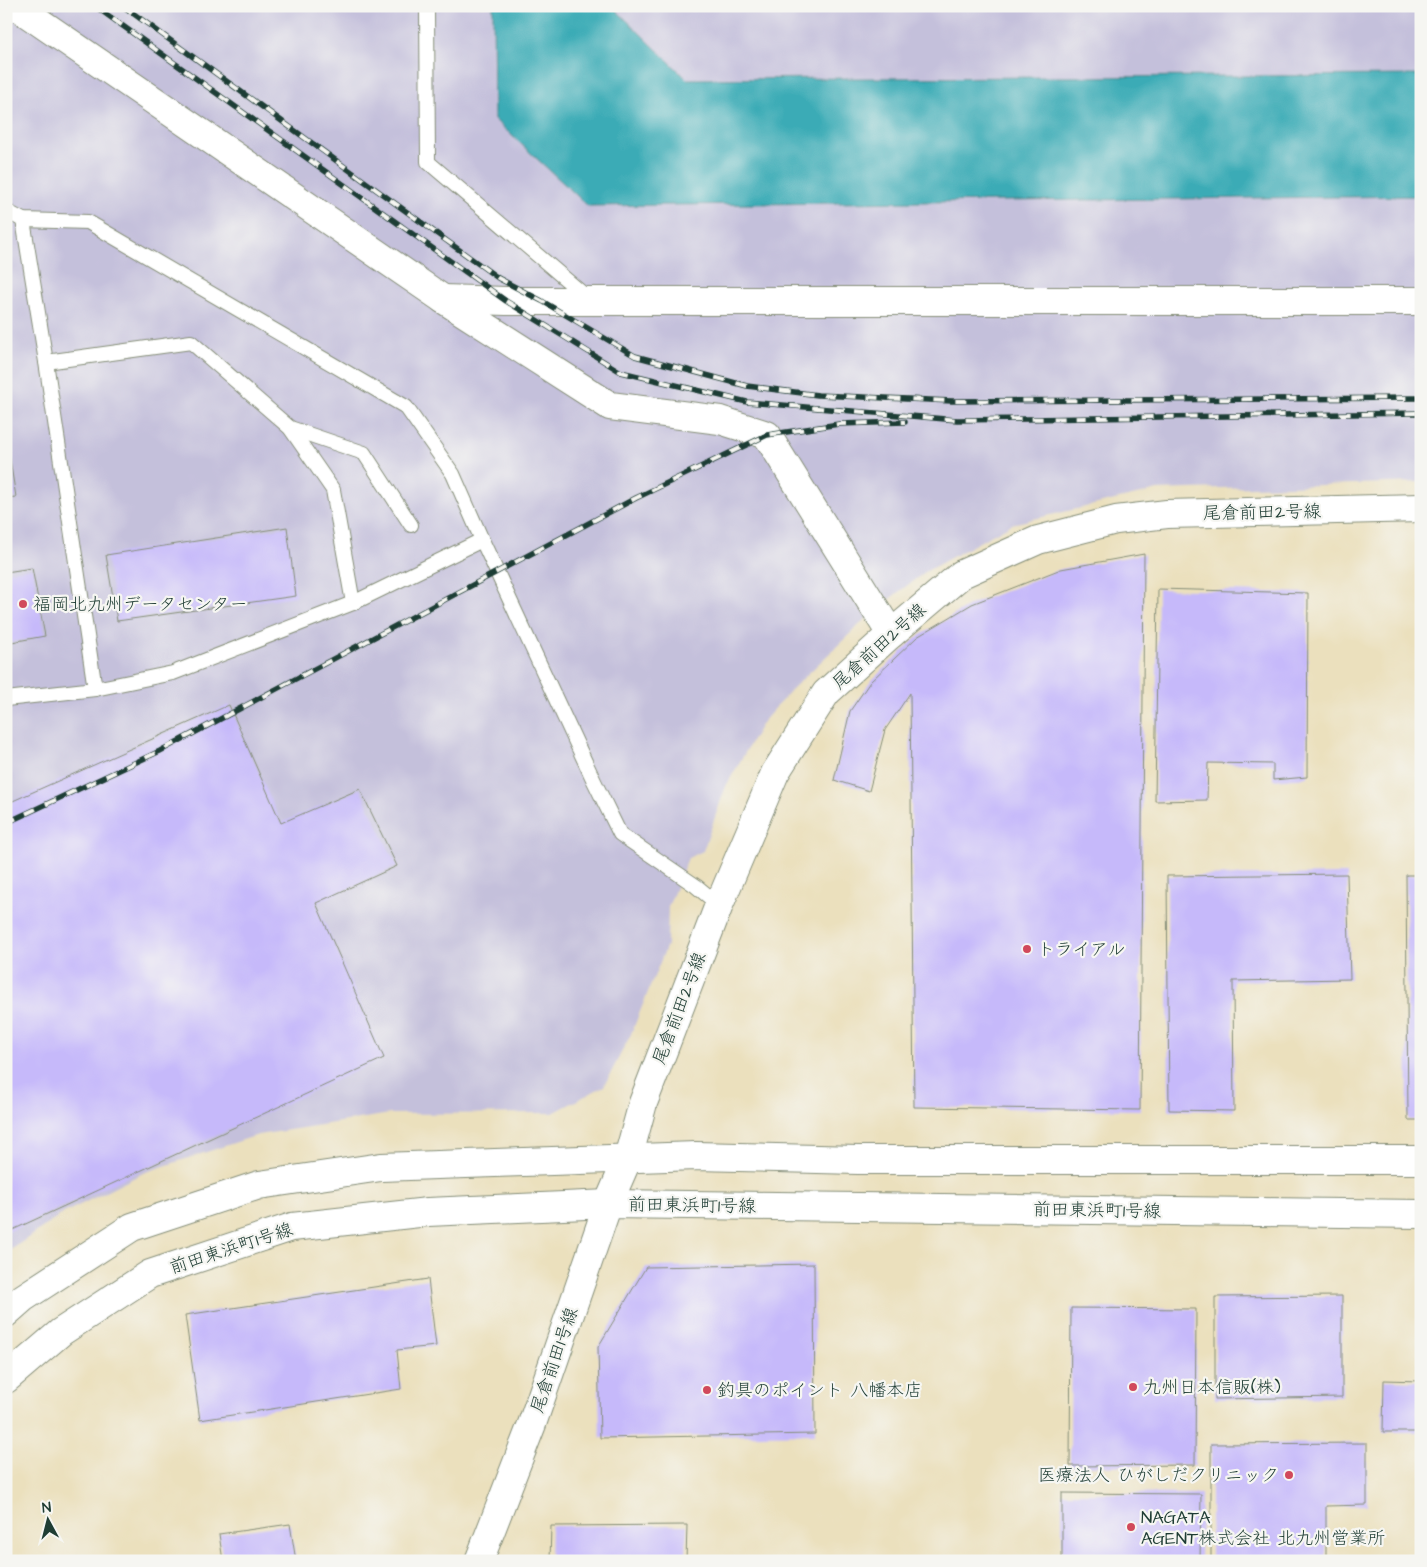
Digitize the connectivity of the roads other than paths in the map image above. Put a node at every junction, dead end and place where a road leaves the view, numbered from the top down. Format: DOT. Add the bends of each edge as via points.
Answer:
graph roads {
  1 [pos="16,6"];
  2 [pos="427,6"];
  3 [pos="6,211"];
  4 [pos="23,220"];
  5 [pos="443,299"];
  6 [pos="591,301"];
  7 [pos="1421,301"];
  8 [pos="46,362"];
  9 [pos="290,428"];
  10 [pos="1421,508"];
  11 [pos="411,525"];
  12 [pos="482,540"];
  13 [pos="353,603"];
  14 [pos="891,634"];
  15 [pos="95,689"];
  16 [pos="6,699"];
  17 [pos="719,905"];
  18 [pos="628,1158"];
  19 [pos="1421,1160"];
  20 [pos="608,1204"];
  21 [pos="1421,1214"];
  22 [pos="6,1313"];
  23 [pos="6,1379"];
  24 [pos="479,1561"];
  1 -- 5 [label="street"];
  2 -- 6 [label="lane" via="428,162"];
  3 -- 4 [label="lane"];
  4 -- 8 [label="lane"];
  4 -- 12 [label="lane" via="88,222 406,407 453,474"];
  5 -- 6 [label="street"];
  5 -- 14 [label="street" via="610,406 720,420 767,435"];
  6 -- 7 [label="street"];
  8 -- 9 [label="lane" via="190,342"];
  8 -- 15 [label="lane"];
  9 -- 11 [label="lane" via="364,453"];
  9 -- 13 [label="lane" via="333,490"];
  10 -- 14 [label="street, 尾倉前田2号線" via="1167,514 1116,520 1038,540 962,574"];
  12 -- 13 [label="lane"];
  12 -- 17 [label="lane" via="620,834"];
  13 -- 15 [label="lane" via="173,673"];
  14 -- 17 [label="street, 尾倉前田2号線" via="826,693 775,773"];
  15 -- 16 [label="lane"];
  17 -- 18 [label="street, 尾倉前田2号線" via="643,1103"];
  18 -- 19 [label="street"];
  18 -- 20 [label="street, 尾倉前田1号線"];
  18 -- 22 [label="street" via="381,1168 258,1184 132,1227 23,1298"];
  20 -- 21 [label="street, 前田東浜町1号線"];
  20 -- 23 [label="street, 前田東浜町1号線" via="428,1212 292,1226 150,1274 61,1332"];
  20 -- 24 [label="street, 尾倉前田1号線" via="532,1424"];
}
